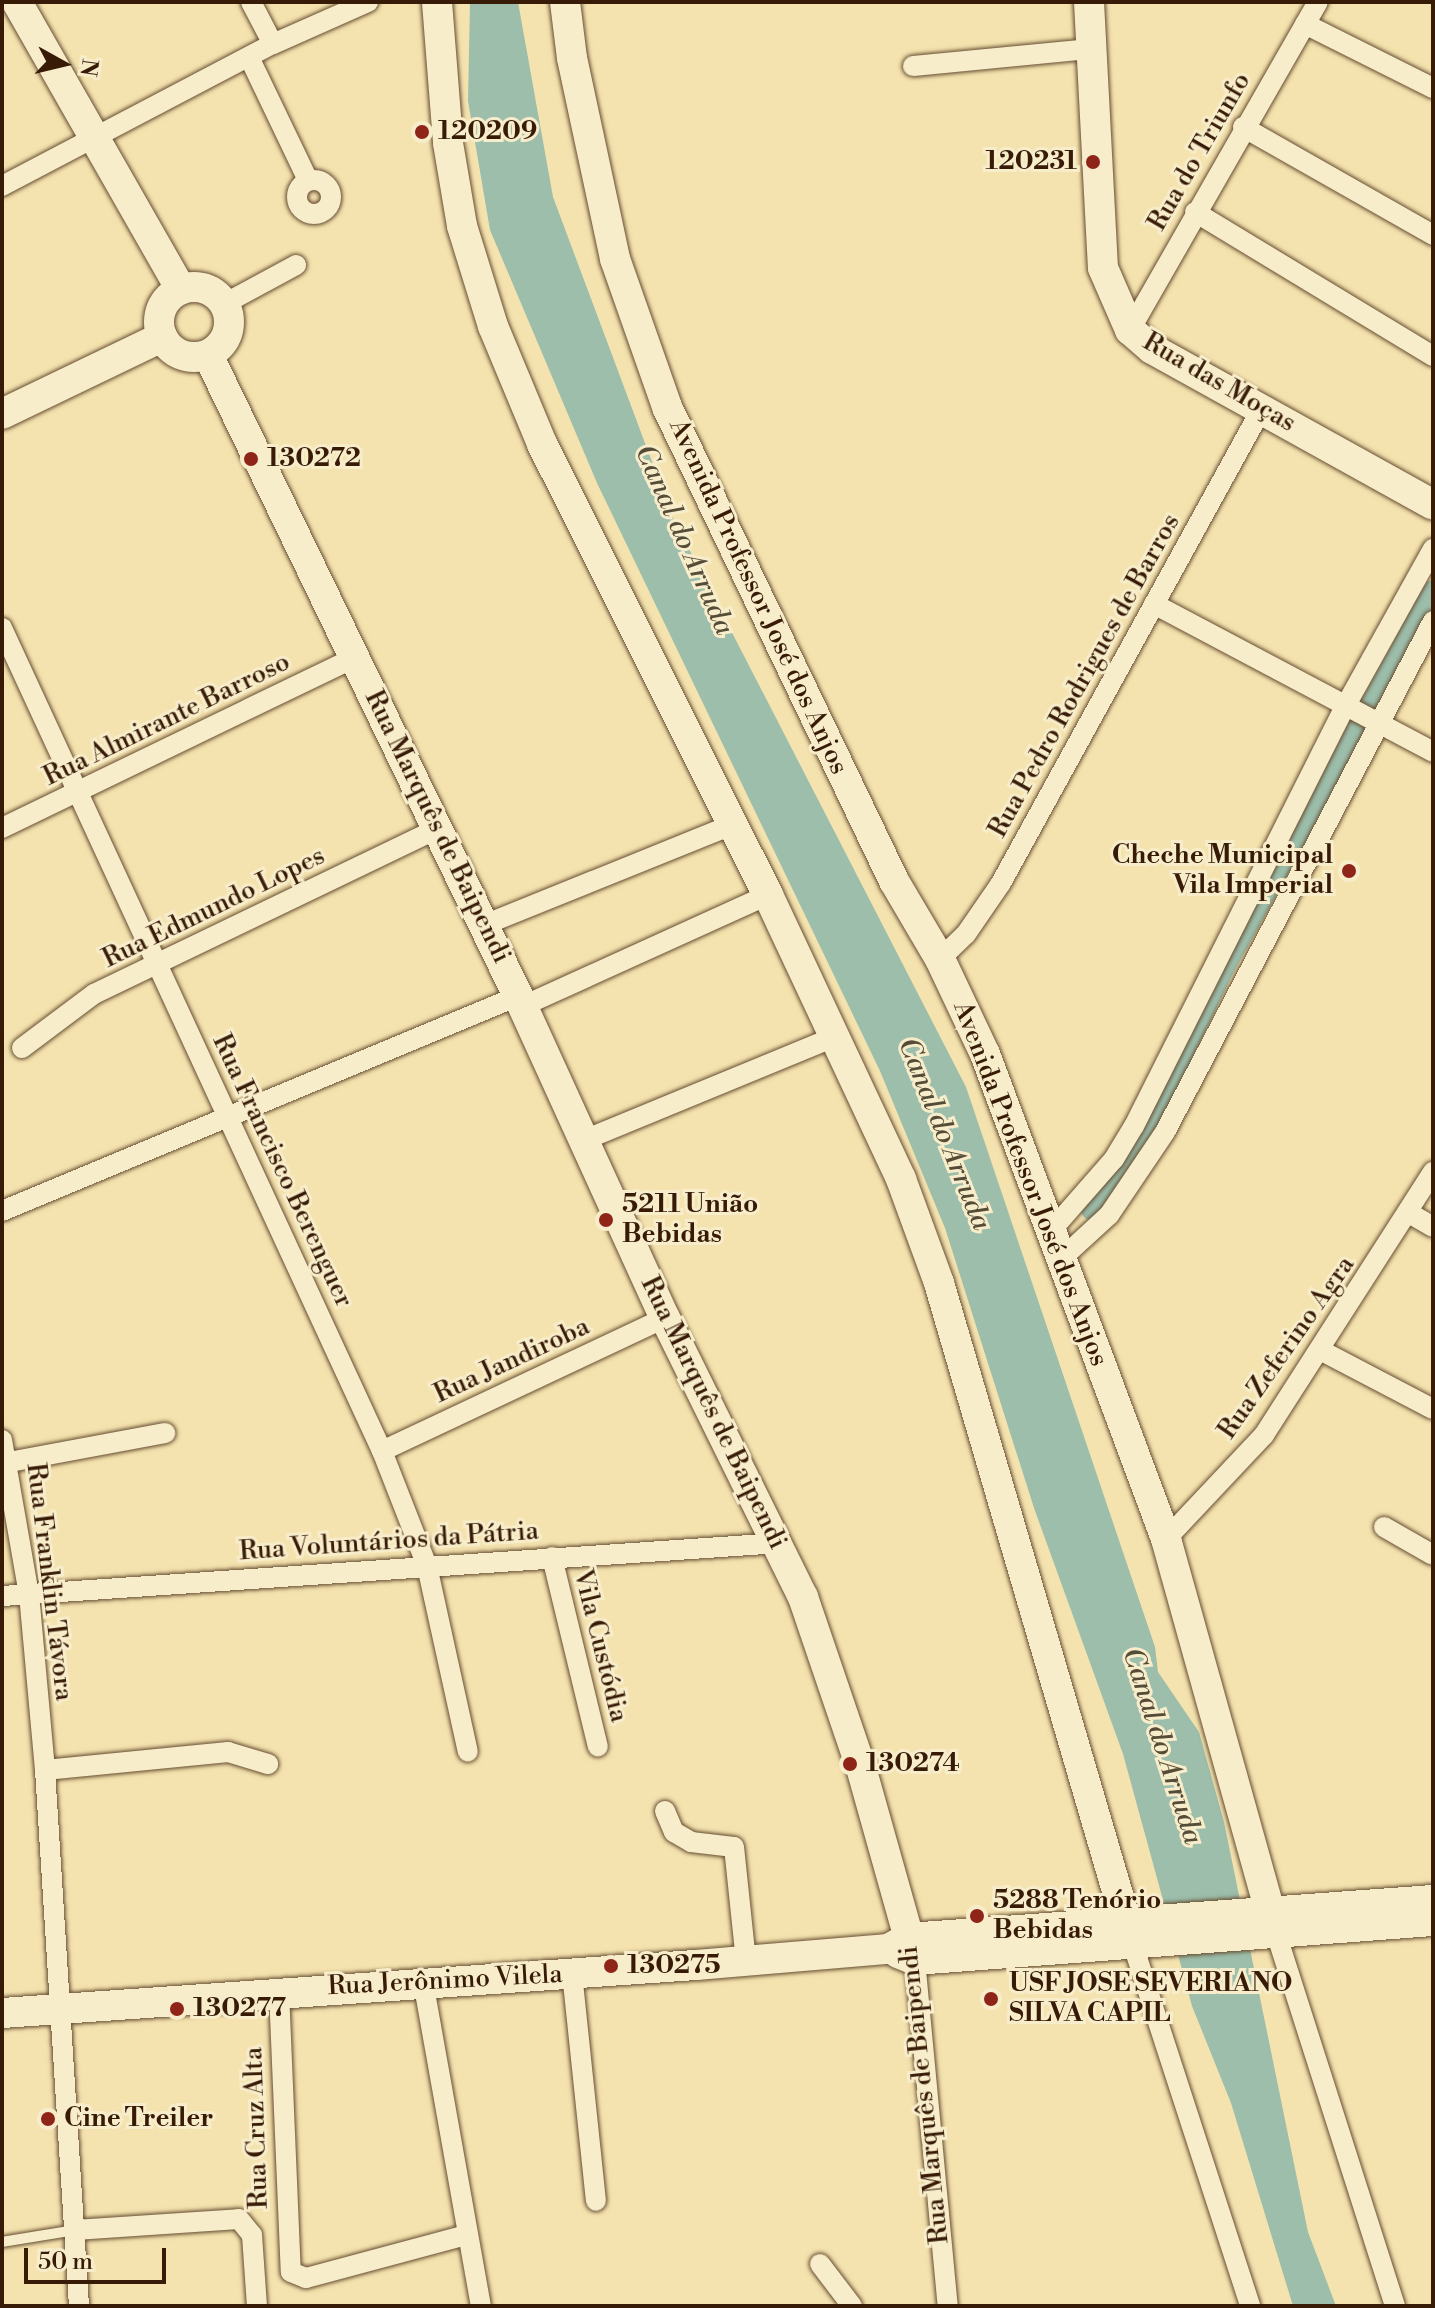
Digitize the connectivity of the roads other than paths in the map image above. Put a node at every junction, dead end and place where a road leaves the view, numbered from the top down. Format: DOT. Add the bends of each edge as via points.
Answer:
graph roads {
  1 [pos="17,2"];
  2 [pos="251,2"];
  3 [pos="368,2"];
  4 [pos="437,2"];
  5 [pos="565,2"];
  6 [pos="1089,2"];
  7 [pos="1318,2"];
  8 [pos="1305,24"];
  9 [pos="273,44"];
  10 [pos="1091,49"];
  11 [pos="249,57"];
  12 [pos="913,66"];
  13 [pos="1433,88"];
  14 [pos="1243,127"];
  15 [pos="94,136"];
  16 [pos="308,180"];
  17 [pos="2,186"];
  18 [pos="1195,212"];
  19 [pos="1433,235"];
  20 [pos="296,265"];
  21 [pos="181,289"];
  22 [pos="224,304"];
  23 [pos="1130,330"];
  24 [pos="162,337"];
  25 [pos="208,355"];
  26 [pos="1433,356"];
  27 [pos="1262,408"];
  28 [pos="2,414"];
  29 [pos="1433,505"];
  30 [pos="1433,549"];
  31 [pos="1154,604"];
  32 [pos="1433,621"];
  33 [pos="2,628"];
  34 [pos="7,650"];
  35 [pos="355,657"];
  36 [pos="1348,707"];
  37 [pos="1377,722"];
  38 [pos="1433,752"];
  39 [pos="79,792"];
  40 [pos="731,825"];
  41 [pos="2,828"];
  42 [pos="437,829"];
  43 [pos="768,895"];
  44 [pos="484,925"];
  45 [pos="940,959"];
  46 [pos="159,965"];
  47 [pos="520,1001"];
  48 [pos="837,1036"];
  49 [pos="22,1048"];
  50 [pos="229,1119"];
  51 [pos="582,1141"];
  52 [pos="1433,1172"];
  53 [pos="2,1211"];
  54 [pos="1409,1213"];
  55 [pos="1433,1227"];
  56 [pos="1055,1246"];
  57 [pos="665,1318"];
  58 [pos="1322,1351"];
  59 [pos="1433,1409"];
  60 [pos="165,1433"];
  61 [pos="2,1440"];
  62 [pos="382,1451"];
  63 [pos="9,1462"];
  64 [pos="1384,1527"];
  65 [pos="1166,1539"];
  66 [pos="779,1543"];
  67 [pos="1433,1555"];
  68 [pos="552,1557"];
  69 [pos="427,1566"];
  70 [pos="29,1594"];
  71 [pos="2,1596"];
  72 [pos="598,1747"];
  73 [pos="468,1752"];
  74 [pos="268,1764"];
  75 [pos="45,1770"];
  76 [pos="665,1811"];
  77 [pos="1433,1900"];
  78 [pos="1433,1921"];
  79 [pos="1266,1923"];
  80 [pos="1143,1931"];
  81 [pos="904,1949"];
  82 [pos="746,1961"];
  83 [pos="572,1973"];
  84 [pos="423,1981"];
  85 [pos="279,1991"];
  86 [pos="57,2009"];
  87 [pos="2,2013"];
  88 [pos="596,2201"];
  89 [pos="75,2230"];
  90 [pos="467,2235"];
  91 [pos="2,2242"];
  92 [pos="820,2264"];
  93 [pos="79,2306"];
  94 [pos="257,2306"];
  95 [pos="481,2306"];
  96 [pos="852,2306"];
  97 [pos="948,2306"];
  98 [pos="1250,2306"];
  99 [pos="1395,2306"];
  1 -- 15 [label="main road"];
  2 -- 9 [label="street"];
  3 -- 9 [label="street"];
  4 -- 40 [label="main road" via="448,143 462,226 493,326 542,444"];
  5 -- 45 [label="main road, Avenida Professor José dos Anjos" via="615,259 667,407 887,867"];
  6 -- 10 [label="main road, Rua das Moças"];
  7 -- 8 [label="street, Rua do Triunfo"];
  8 -- 13 [label="street"];
  8 -- 14 [label="street, Rua do Triunfo"];
  9 -- 11 [label="street"];
  10 -- 12 [label="street"];
  10 -- 23 [label="main road, Rua das Moças" via="1103,268"];
  11 -- 15 [label="street"];
  11 -- 16 [label="street"];
  14 -- 18 [label="street, Rua do Triunfo"];
  14 -- 19 [label="street"];
  15 -- 17 [label="street"];
  15 -- 21 [label="main road"];
  18 -- 23 [label="street, Rua do Triunfo"];
  18 -- 26 [label="street"];
  20 -- 22 [label="street"];
  21 -- 22 [label="main road" via="205,289"];
  21 -- 24 [label="main road" via="163,305"];
  22 -- 25 [label="main road" via="228,333"];
  23 -- 27 [label="main road, Rua das Moças" via="1152,349"];
  24 -- 25 [label="main road" via="186,357"];
  24 -- 28 [label="main road"];
  25 -- 35 [label="main road, Rua Marquês de Baipendi"];
  27 -- 29 [label="main road, Rua das Moças"];
  27 -- 31 [label="street, Rua Pedro Rodrigues de Barros"];
  30 -- 36 [label="street"];
  31 -- 36 [label="street"];
  31 -- 45 [label="street, Rua Pedro Rodrigues de Barros" via="995,892 966,934"];
  32 -- 37 [label="street"];
  33 -- 34 [label="street, Rua Francisco Berenguer"];
  34 -- 39 [label="street, Rua Francisco Berenguer"];
  35 -- 39 [label="street, Rua Almirante Barroso"];
  35 -- 42 [label="main road, Rua Marquês de Baipendi"];
  36 -- 37 [label="street"];
  36 -- 56 [label="street" via="1134,1126"];
  37 -- 38 [label="street"];
  37 -- 56 [label="street" via="1142,1171 1090,1235"];
  39 -- 41 [label="street, Rua Almirante Barroso"];
  39 -- 46 [label="street, Rua Francisco Berenguer"];
  40 -- 43 [label="main road"];
  40 -- 44 [label="street"];
  42 -- 44 [label="main road, Rua Marquês de Baipendi"];
  42 -- 46 [label="street, Rua Edmundo Lopes"];
  43 -- 47 [label="street"];
  43 -- 48 [label="main road"];
  44 -- 47 [label="main road, Rua Marquês de Baipendi"];
  45 -- 56 [label="main road, Avenida Professor José dos Anjos" via="985,1054"];
  46 -- 49 [label="street, Rua Edmundo Lopes" via="94,994"];
  46 -- 50 [label="street, Rua Francisco Berenguer"];
  47 -- 50 [label="street"];
  47 -- 51 [label="main road, Rua Marquês de Baipendi"];
  48 -- 51 [label="street"];
  48 -- 80 [label="main road" via="901,1179 939,1283"];
  50 -- 53 [label="street"];
  50 -- 62 [label="street, Rua Francisco Berenguer"];
  51 -- 57 [label="main road, Rua Marquês de Baipendi"];
  52 -- 54 [label="street, Rua Zeferino Agra"];
  54 -- 55 [label="street"];
  54 -- 58 [label="street, Rua Zeferino Agra"];
  56 -- 65 [label="main road, Avenida Professor José dos Anjos"];
  57 -- 62 [label="street, Rua Jandiroba"];
  57 -- 66 [label="main road, Rua Marquês de Baipendi"];
  58 -- 59 [label="street"];
  58 -- 65 [label="street, Rua Zeferino Agra" via="1264,1435"];
  60 -- 63 [label="street"];
  61 -- 63 [label="street, Rua Franklin Távora"];
  62 -- 69 [label="street, Rua Francisco Berenguer"];
  63 -- 70 [label="street, Rua Franklin Távora"];
  64 -- 67 [label="street"];
  65 -- 79 [label="main road, Avenida Professor José dos Anjos"];
  66 -- 68 [label="street, Rua Voluntários da Pátria"];
  66 -- 81 [label="main road, Rua Marquês de Baipendi" via="828,1665"];
  68 -- 69 [label="street, Rua Voluntários da Pátria"];
  68 -- 72 [label="street, Vila Custódia"];
  69 -- 70 [label="street, Rua Voluntários da Pátria"];
  69 -- 73 [label="street, Rua Francisco Berenguer"];
  70 -- 71 [label="street, Rua Voluntários da Pátria"];
  70 -- 75 [label="street, Rua Franklin Távora"];
  74 -- 75 [label="street" via="228,1752"];
  75 -- 86 [label="street, Rua Franklin Távora"];
  76 -- 82 [label="street" via="674,1832 691,1842 734,1847"];
  77 -- 79 [label="main road"];
  78 -- 79 [label="main road"];
  79 -- 80 [label="main road, Rua Jerônimo Vilela"];
  79 -- 99 [label="street, Avenida Professor José dos Anjos"];
  80 -- 81 [label="main road, Rua Jerônimo Vilela"];
  80 -- 98 [label="street"];
  81 -- 82 [label="main road, Rua Jerônimo Vilela"];
  81 -- 97 [label="street, Rua Marquês de Baipendi"];
  82 -- 83 [label="main road, Rua Jerônimo Vilela"];
  83 -- 84 [label="main road, Rua Jerônimo Vilela"];
  83 -- 88 [label="street"];
  84 -- 85 [label="main road, Rua Jerônimo Vilela"];
  84 -- 90 [label="street"];
  85 -- 86 [label="main road, Rua Jerônimo Vilela"];
  85 -- 90 [label="street, Rua Cruz Alta" via="291,2272 306,2278"];
  86 -- 87 [label="main road, Rua Jerônimo Vilela"];
  86 -- 89 [label="street, Rua Franklin Távora"];
  89 -- 91 [label="lane"];
  89 -- 93 [label="street, Rua Franklin Távora"];
  89 -- 94 [label="street" via="239,2219 252,2235"];
  90 -- 95 [label="street"];
  92 -- 96 [label="street"];
}
